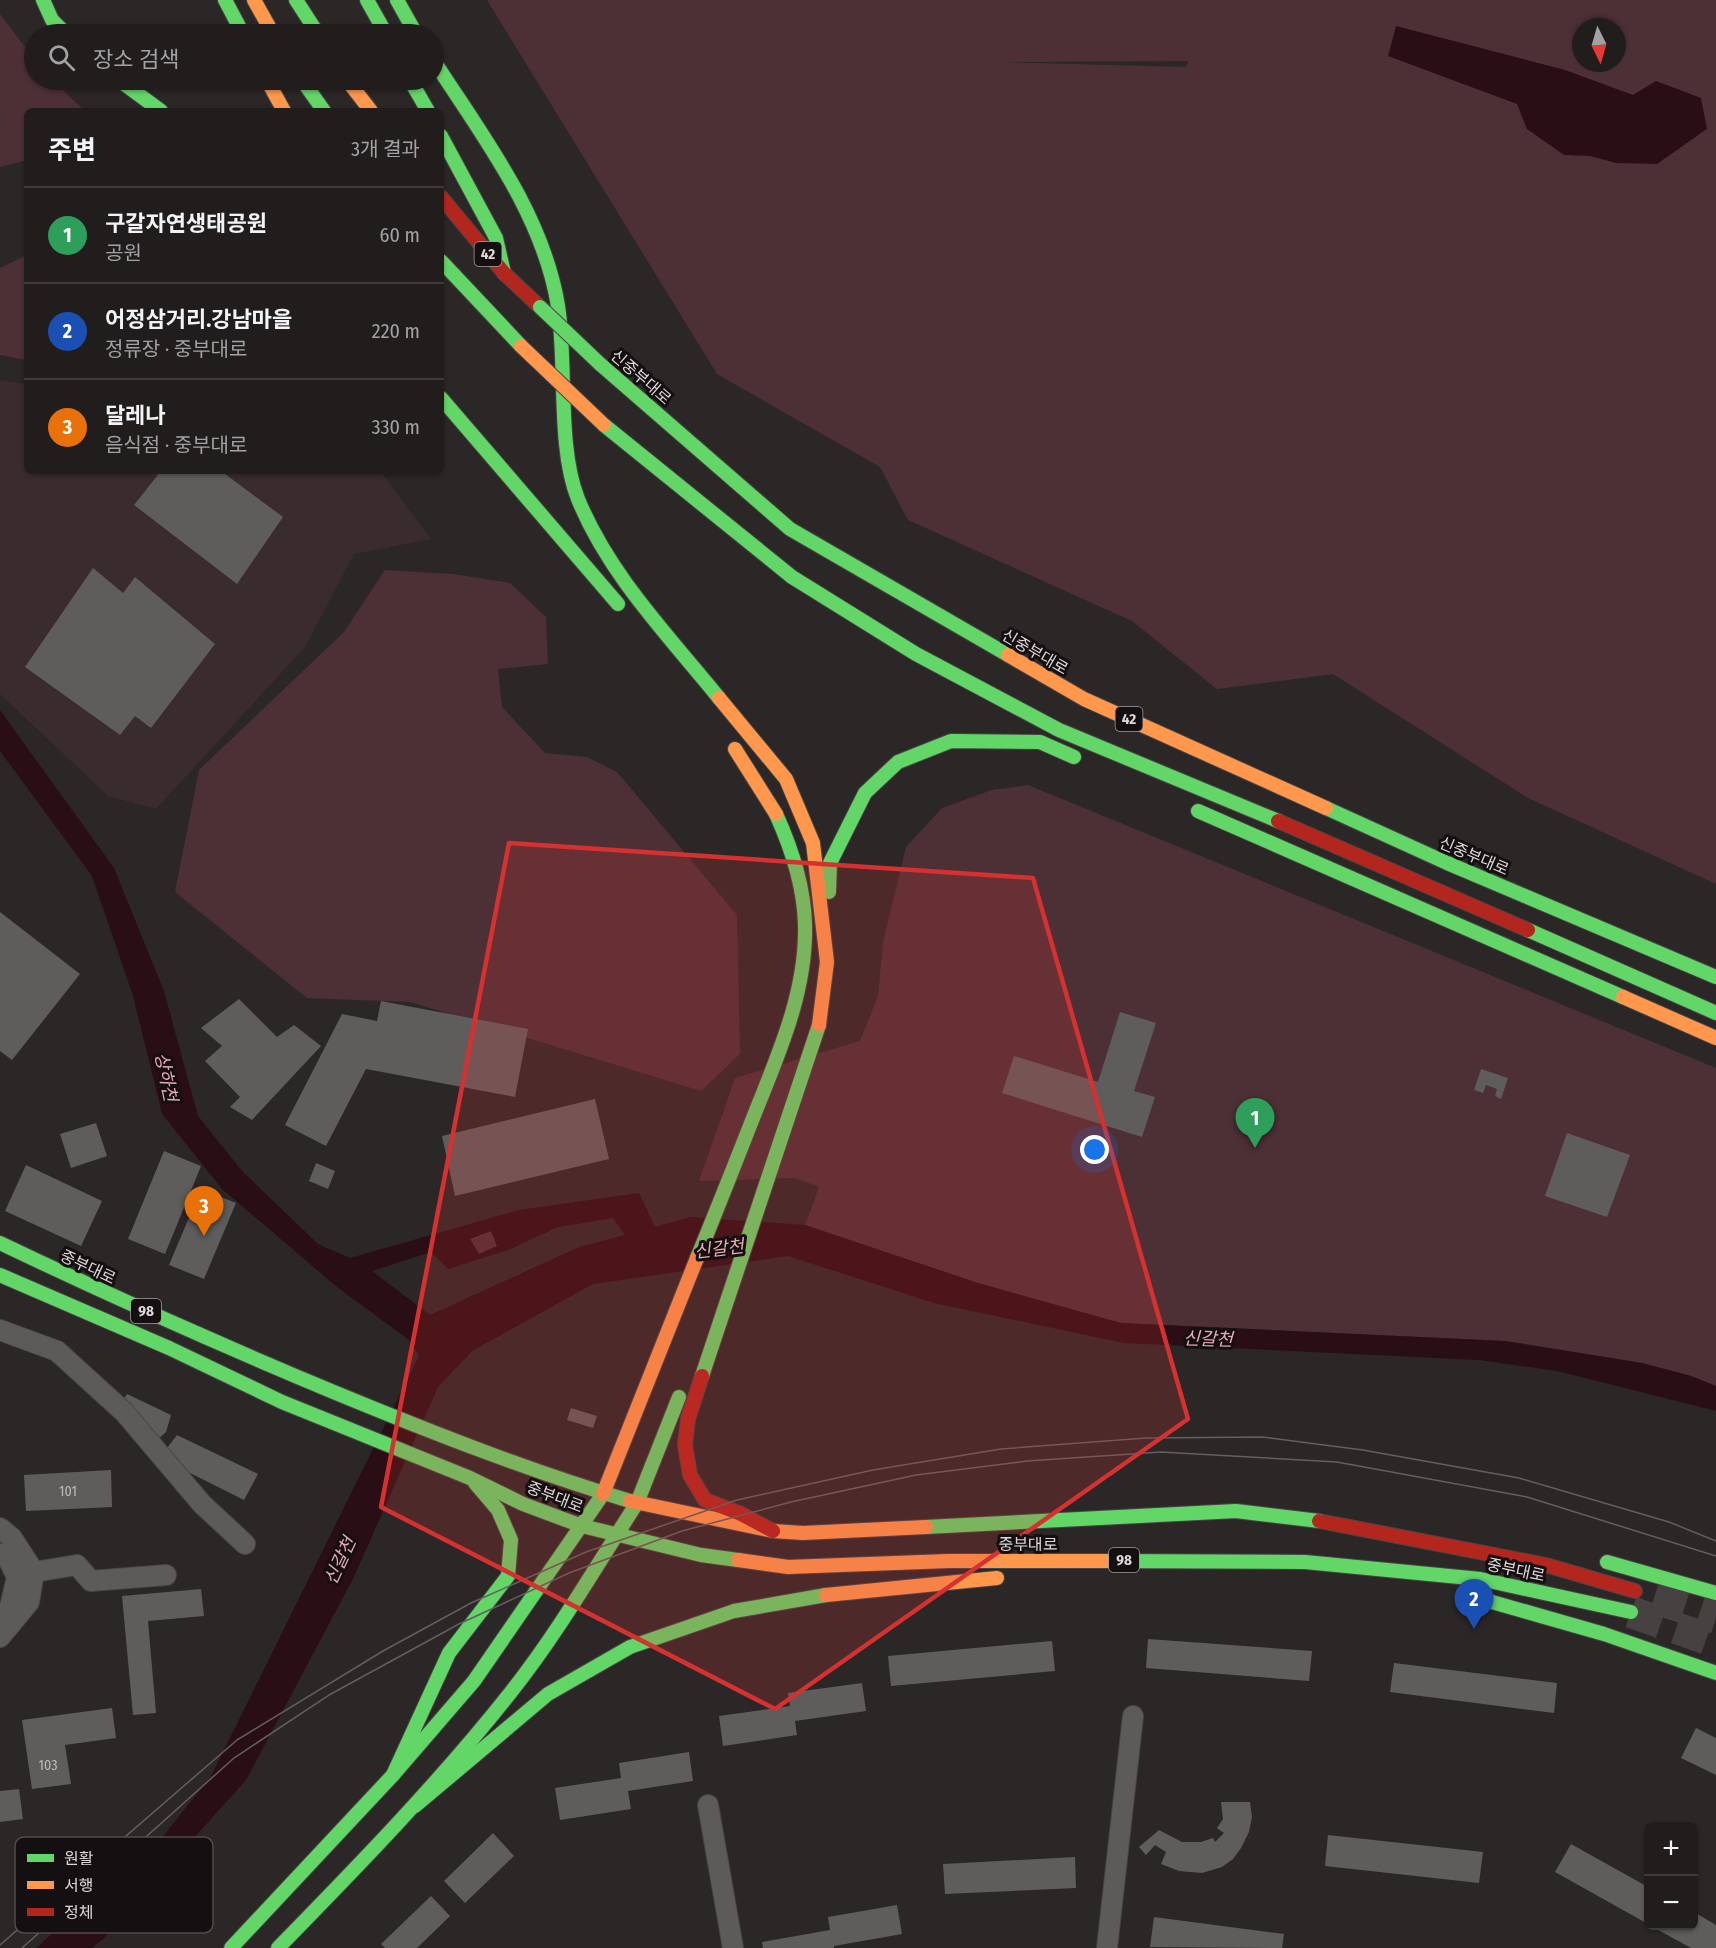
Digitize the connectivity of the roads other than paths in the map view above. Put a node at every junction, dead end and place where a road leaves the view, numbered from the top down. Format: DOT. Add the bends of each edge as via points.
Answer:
graph roads {
  1 [pos="43,0"];
  2 [pos="225,0"];
  3 [pos="254,0"];
  4 [pos="296,0"];
  5 [pos="368,0"];
  6 [pos="397,0"];
  7 [pos="56,24"];
  8 [pos="238,24"];
  9 [pos="267,24"];
  10 [pos="312,24"];
  11 [pos="381,24"];
  12 [pos="410,24"];
  13 [pos="444,77"];
  14 [pos="132,90"];
  15 [pos="272,90"];
  16 [pos="309,90"];
  17 [pos="355,90"];
  18 [pos="416,90"];
  19 [pos="157,108"];
  20 [pos="282,108"];
  21 [pos="322,108"];
  22 [pos="369,108"];
  23 [pos="426,108"];
  24 [pos="444,142"];
  25 [pos="444,201"];
  26 [pos="444,264"];
  27 [pos="504,273"];
  28 [pos="444,392"];
  29 [pos="629,617"];
  30 [pos="725,736"];
  31 [pos="1082,761"];
  32 [pos="1188,807"];
  33 [pos="827,962"];
  34 [pos="1716,977"];
  35 [pos="1716,1012"];
  36 [pos="1716,1038"];
  37 [pos="779,1144"];
  38 [pos="0,1243"];
  39 [pos="0,1275"];
  40 [pos="0,1330"];
  41 [pos="470,1478"];
  42 [pos="603,1494"];
  43 [pos="637,1503"];
  44 [pos="1322,1508"];
  45 [pos="1236,1511"];
  46 [pos="582,1526"];
  47 [pos="0,1528"];
  48 [pos="773,1531"];
  49 [pos="616,1535"];
  50 [pos="245,1544"];
  51 [pos="0,1554"];
  52 [pos="1595,1558"];
  53 [pos="1123,1560"];
  54 [pos="1305,1562"];
  55 [pos="34,1572"];
  56 [pos="166,1575"];
  57 [pos="1443,1590"];
  58 [pos="1635,1591"];
  59 [pos="1716,1593"];
  60 [pos="1475,1596"];
  61 [pos="1631,1612"];
  62 [pos="0,1624"];
  63 [pos="0,1637"];
  64 [pos="1716,1673"];
  65 [pos="1133,1716"];
  66 [pos="393,1775"];
  67 [pos="708,1805"];
  68 [pos="415,1806"];
  69 [pos="231,1948"];
  70 [pos="278,1948"];
  71 [pos="733,1948"];
  72 [pos="1107,1948"];
  1 -- 7 [label="main road"];
  2 -- 8 [label="main road"];
  3 -- 9 [label="main road"];
  4 -- 10 [label="main road"];
  5 -- 11 [label="main road"];
  6 -- 12 [label="main road"];
  13 -- 33 [label="main road" via="524,202 544,257 558,305 569,458 577,496 596,540 630,588 786,779 813,843"];
  14 -- 19 [label="main road"];
  15 -- 20 [label="main road"];
  16 -- 21 [label="main road"];
  17 -- 22 [label="main road"];
  18 -- 23 [label="main road"];
  24 -- 27 [label="main road" via="496,238"];
  25 -- 27 [label="main road, 신중부대로 / 42"];
  26 -- 35 [label="main road, 42, bridge" via="603,425 792,577 947,671 1059,730 1302,830"];
  27 -- 34 [label="main road, 신중부대로 / 42, bridge" via="600,364 789,530 1084,699 1447,863"];
  28 -- 29 [label="main road"];
  30 -- 42 [label="main road" via="760,782 784,827 805,926 800,985 785,1039"];
  31 -- 33 [label="main road" via="1040,742 951,741 898,762 865,793 830,863"];
  32 -- 36 [label="main road"];
  33 -- 37 [label="main road" via="820,1021"];
  37 -- 43 [label="main road"];
  37 -- 48 [label="main road" via="688,1419 685,1445 690,1477 705,1500"];
  38 -- 42 [label="main road, 중부대로 / 98" via="295,1376 452,1441"];
  39 -- 41 [label="main road, 중부대로 / 98" via="282,1402"];
  40 -- 50 [label="street" via="57,1351 124,1412 202,1504"];
  41 -- 46 [label="main road, 중부대로 / 98" via="523,1504"];
  41 -- 66 [label="main road" via="498,1510 511,1540 508,1576 449,1653"];
  42 -- 43 [label="main road, 중부대로 / 98"];
  42 -- 46 [label="main road"];
  43 -- 48 [label="main road, 중부대로 / 98"];
  43 -- 49 [label="main road"];
  44 -- 45 [label="main road"];
  45 -- 48 [label="main road, 중부대로 / 98" via="916,1529"];
  45 -- 58 [label="main road, 중부대로 / 98" via="1317,1521 1546,1565"];
  46 -- 49 [label="main road, 중부대로 / 98"];
  46 -- 66 [label="main road" via="474,1681"];
  47 -- 55 [label="street" via="12,1538"];
  49 -- 53 [label="main road, 중부대로 / 98" via="701,1555 788,1567"];
  49 -- 68 [label="main road" via="555,1633"];
  51 -- 62 [label="street" via="6,1554 17,1577 10,1607"];
  52 -- 59 [label="main road"];
  53 -- 54 [label="main road, 중부대로 / 98"];
  53 -- 68 [label="main road" via="970,1582 850,1591 735,1611 630,1647 548,1694"];
  54 -- 57 [label="main road"];
  54 -- 61 [label="main road, 중부대로 / 98" via="1480,1579"];
  55 -- 56 [label="street" via="77,1565 91,1581"];
  55 -- 63 [label="street" via="29,1602"];
  60 -- 64 [label="main road" via="1604,1634"];
  65 -- 72 [label="street"];
  66 -- 69 [label="main road"];
  67 -- 71 [label="street"];
  68 -- 70 [label="main road"];
}
